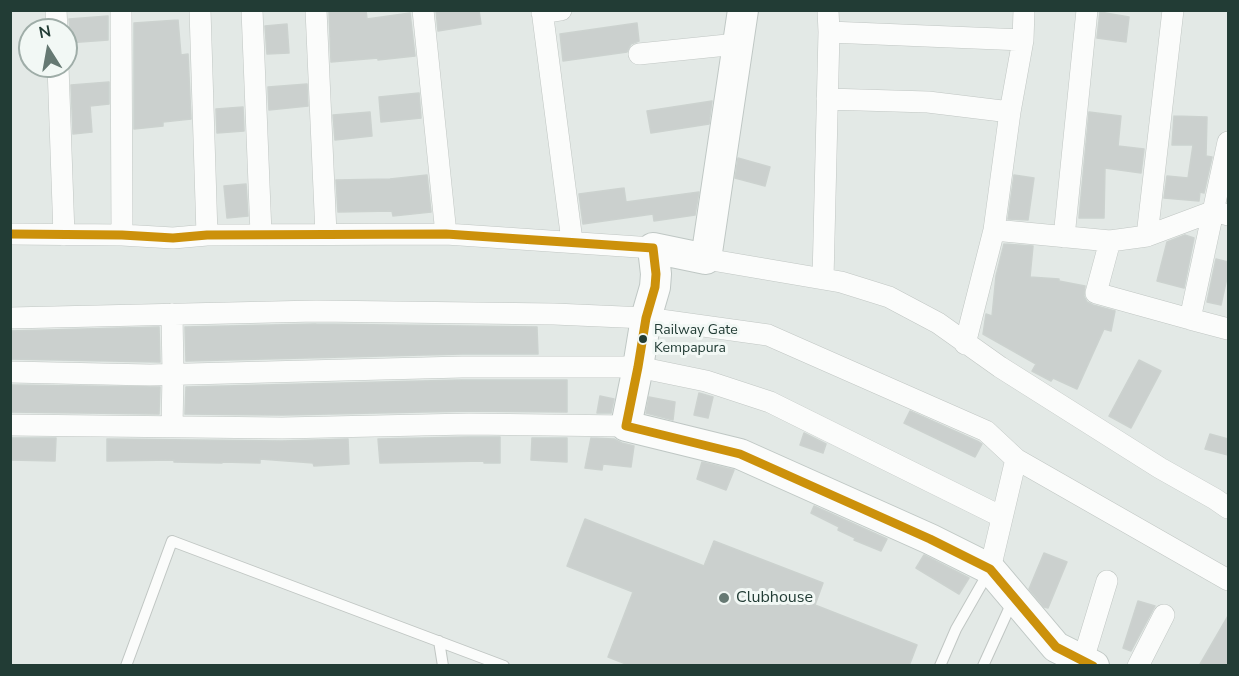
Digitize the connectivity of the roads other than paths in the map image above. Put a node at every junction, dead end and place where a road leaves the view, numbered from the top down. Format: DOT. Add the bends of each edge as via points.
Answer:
graph roads {
  1 [pos="121,10"];
  2 [pos="200,10"];
  3 [pos="252,10"];
  4 [pos="316,10"];
  5 [pos="423,10"];
  6 [pos="743,10"];
  7 [pos="828,10"];
  8 [pos="1024,10"];
  9 [pos="1087,10"];
  10 [pos="1173,10"];
  11 [pos="548,11"];
  12 [pos="829,32"];
  13 [pos="1023,40"];
  14 [pos="737,44"];
  15 [pos="639,54"];
  16 [pos="58,78"];
  17 [pos="827,99"];
  18 [pos="1010,112"];
  19 [pos="1228,142"];
  20 [pos="1221,213"];
  21 [pos="994,230"];
  22 [pos="10,234"];
  23 [pos="261,234"];
  24 [pos="326,234"];
  25 [pos="446,234"];
  26 [pos="64,235"];
  27 [pos="122,235"];
  28 [pos="207,235"];
  29 [pos="1064,237"];
  30 [pos="1148,237"];
  31 [pos="572,241"];
  32 [pos="1110,241"];
  33 [pos="653,248"];
  34 [pos="705,259"];
  35 [pos="823,279"];
  36 [pos="172,314"];
  37 [pos="10,318"];
  38 [pos="646,318"];
  39 [pos="1190,318"];
  40 [pos="1228,329"];
  41 [pos="965,344"];
  42 [pos="638,367"];
  43 [pos="10,372"];
  44 [pos="173,374"];
  45 [pos="10,425"];
  46 [pos="626,426"];
  47 [pos="172,427"];
  48 [pos="1016,459"];
  49 [pos="1228,508"];
  50 [pos="1002,517"];
  51 [pos="990,569"];
  52 [pos="1228,580"];
  53 [pos="1107,581"];
  54 [pos="1014,597"];
  55 [pos="1164,615"];
  56 [pos="439,641"];
  57 [pos="1088,663"];
  58 [pos="126,666"];
  59 [pos="443,666"];
  60 [pos="504,666"];
  61 [pos="940,666"];
  62 [pos="983,666"];
  63 [pos="1138,666"];
  1 -- 27 [label="street"];
  2 -- 28 [label="street"];
  3 -- 23 [label="street"];
  4 -- 24 [label="street"];
  5 -- 25 [label="street"];
  6 -- 14 [label="street"];
  7 -- 12 [label="street"];
  8 -- 13 [label="street"];
  9 -- 29 [label="street"];
  10 -- 30 [label="street"];
  11 -- 31 [label="street"];
  12 -- 13 [label="street"];
  12 -- 17 [label="street"];
  13 -- 18 [label="street"];
  14 -- 15 [label="street"];
  14 -- 34 [label="street"];
  16 -- 26 [label="street"];
  17 -- 18 [label="street" via="928,102"];
  17 -- 35 [label="street"];
  18 -- 21 [label="street"];
  19 -- 20 [label="street"];
  20 -- 30 [label="street"];
  20 -- 39 [label="street"];
  21 -- 29 [label="street"];
  21 -- 41 [label="street"];
  22 -- 26 [label="street"];
  23 -- 24 [label="street"];
  23 -- 28 [label="street"];
  24 -- 25 [label="street"];
  25 -- 31 [label="street"];
  26 -- 27 [label="street"];
  27 -- 28 [label="street"];
  29 -- 32 [label="street"];
  30 -- 32 [label="street"];
  31 -- 33 [label="street"];
  32 -- 39 [label="street" via="1096,293"];
  33 -- 34 [label="street"];
  33 -- 38 [label="street" via="655,287"];
  34 -- 35 [label="street"];
  35 -- 41 [label="street" via="889,297 938,323"];
  36 -- 37 [label="street"];
  36 -- 38 [label="street" via="316,311"];
  36 -- 44 [label="street"];
  38 -- 42 [label="street"];
  38 -- 48 [label="street" via="768,335 986,432"];
  39 -- 40 [label="street"];
  41 -- 49 [label="street"];
  42 -- 44 [label="street"];
  42 -- 46 [label="street"];
  42 -- 50 [label="street" via="706,381 770,402"];
  43 -- 44 [label="street"];
  44 -- 47 [label="street"];
  45 -- 47 [label="street"];
  46 -- 47 [label="street"];
  46 -- 51 [label="street" via="740,454"];
  48 -- 50 [label="street"];
  48 -- 52 [label="street"];
  50 -- 51 [label="street"];
  51 -- 54 [label="street"];
  51 -- 61 [label="lane"];
  53 -- 57 [label="street"];
  54 -- 57 [label="street" via="1056,647"];
  54 -- 62 [label="lane"];
  55 -- 63 [label="street"];
  56 -- 58 [label="lane" via="172,541"];
  56 -- 59 [label="lane"];
  56 -- 60 [label="lane"];
}
